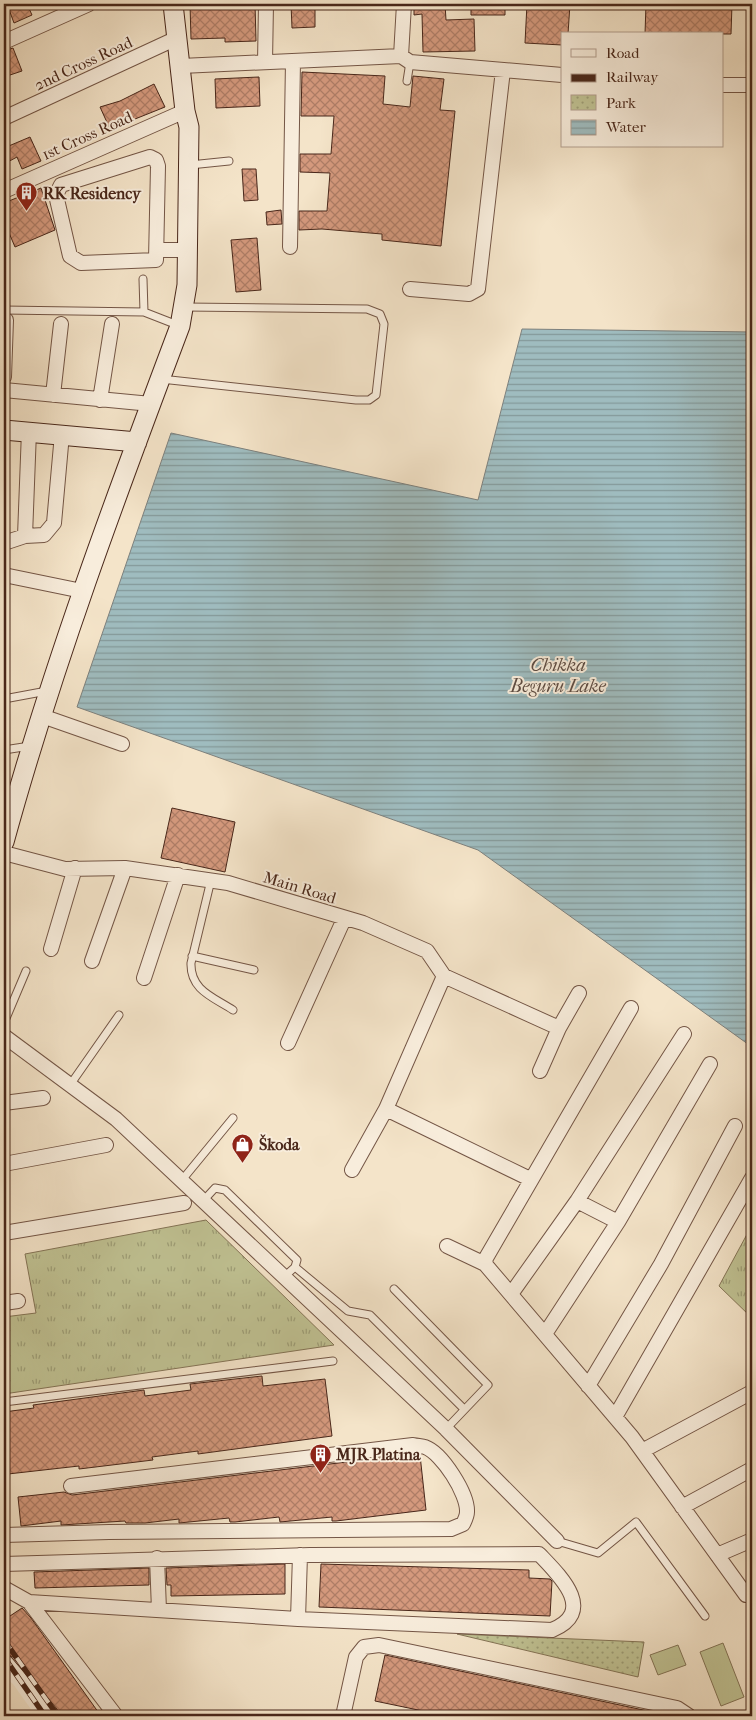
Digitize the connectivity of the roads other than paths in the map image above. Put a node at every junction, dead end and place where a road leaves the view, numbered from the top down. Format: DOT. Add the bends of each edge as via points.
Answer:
graph roads {
  1 [pos="90,4"];
  2 [pos="173,4"];
  3 [pos="266,4"];
  4 [pos="404,4"];
  5 [pos="5,38"];
  6 [pos="177,38"];
  7 [pos="406,59"];
  8 [pos="294,61"];
  9 [pos="265,62"];
  10 [pos="181,66"];
  11 [pos="503,70"];
  12 [pos="561,75"];
  13 [pos="407,80"];
  14 [pos="724,85"];
  15 [pos="752,85"];
  16 [pos="185,111"];
  17 [pos="4,118"];
  18 [pos="72,161"];
  19 [pos="229,161"];
  20 [pos="188,166"];
  21 [pos="81,177"];
  22 [pos="4,191"];
  23 [pos="290,247"];
  24 [pos="157,250"];
  25 [pos="188,250"];
  26 [pos="143,279"];
  27 [pos="410,289"];
  28 [pos="184,307"];
  29 [pos="144,312"];
  30 [pos="5,315"];
  31 [pos="61,324"];
  32 [pos="112,324"];
  33 [pos="180,326"];
  34 [pos="4,377"];
  35 [pos="160,379"];
  36 [pos="4,390"];
  37 [pos="53,395"];
  38 [pos="100,400"];
  39 [pos="151,404"];
  40 [pos="4,430"];
  41 [pos="29,431"];
  42 [pos="62,434"];
  43 [pos="137,442"];
  44 [pos="25,536"];
  45 [pos="4,543"];
  46 [pos="4,575"];
  47 [pos="82,591"];
  48 [pos="50,691"];
  49 [pos="4,699"];
  50 [pos="42,716"];
  51 [pos="122,744"];
  52 [pos="30,746"];
  53 [pos="4,750"];
  54 [pos="4,842"];
  55 [pos="4,853"];
  56 [pos="75,868"];
  57 [pos="126,868"];
  58 [pos="178,875"];
  59 [pos="211,880"];
  60 [pos="344,919"];
  61 [pos="50,948"];
  62 [pos="192,956"];
  63 [pos="92,961"];
  64 [pos="254,970"];
  65 [pos="26,971"];
  66 [pos="444,976"];
  67 [pos="144,978"];
  68 [pos="579,993"];
  69 [pos="631,1008"];
  70 [pos="233,1010"];
  71 [pos="119,1015"];
  72 [pos="4,1023"];
  73 [pos="559,1028"];
  74 [pos="684,1034"];
  75 [pos="4,1036"];
  76 [pos="288,1043"];
  77 [pos="710,1064"];
  78 [pos="540,1071"];
  79 [pos="70,1085"];
  80 [pos="44,1098"];
  81 [pos="4,1103"];
  82 [pos="386,1109"];
  83 [pos="233,1118"];
  84 [pos="735,1126"];
  85 [pos="106,1145"];
  86 [pos="4,1164"];
  87 [pos="352,1170"];
  88 [pos="752,1178"];
  89 [pos="530,1179"];
  90 [pos="182,1180"];
  91 [pos="203,1201"];
  92 [pos="577,1201"];
  93 [pos="184,1203"];
  94 [pos="618,1222"];
  95 [pos="4,1233"];
  96 [pos="447,1246"];
  97 [pos="486,1264"];
  98 [pos="296,1267"];
  99 [pos="284,1277"];
  100 [pos="394,1289"];
  101 [pos="511,1294"];
  102 [pos="18,1301"];
  103 [pos="4,1303"];
  104 [pos="545,1334"];
  105 [pos="333,1360"];
  106 [pos="588,1386"];
  107 [pos="752,1392"];
  108 [pos="4,1402"];
  109 [pos="464,1409"];
  110 [pos="615,1417"];
  111 [pos="446,1429"];
  112 [pos="642,1451"];
  113 [pos="752,1469"];
  114 [pos="72,1486"];
  115 [pos="682,1507"];
  116 [pos="4,1535"];
  117 [pos="752,1540"];
  118 [pos="557,1541"];
  119 [pos="717,1554"];
  120 [pos="300,1555"];
  121 [pos="157,1558"];
  122 [pos="4,1564"];
  123 [pos="4,1588"];
  124 [pos="752,1594"];
  125 [pos="29,1602"];
  126 [pos="159,1610"];
  127 [pos="704,1616"];
  128 [pos="298,1619"];
  129 [pos="4,1664"];
  130 [pos="4,1692"];
  131 [pos="4,1708"];
  132 [pos="344,1714"];
  133 [pos="10,1716"];
  134 [pos="21,1716"];
  135 [pos="48,1716"];
  136 [pos="116,1716"];
  137 [pos="362,1716"];
  138 [pos="689,1716"];
  1 -- 5 [label="street"];
  2 -- 6 [label="street"];
  3 -- 9 [label="street"];
  4 -- 7 [label="street"];
  6 -- 10 [label="street"];
  6 -- 17 [label="street, 2nd Cross Road"];
  7 -- 8 [label="street"];
  7 -- 11 [label="street"];
  7 -- 13 [label="lane"];
  8 -- 9 [label="street"];
  8 -- 23 [label="street"];
  9 -- 10 [label="street"];
  10 -- 16 [label="street"];
  11 -- 12 [label="street"];
  11 -- 27 [label="street" via="478,289 469,294"];
  14 -- 15 [label="street"];
  16 -- 18 [label="street, 1st Cross Road"];
  16 -- 20 [label="street" via="189,128"];
  18 -- 21 [label="street"];
  18 -- 22 [label="street, 1st Cross Road"];
  19 -- 20 [label="lane"];
  20 -- 25 [label="street"];
  21 -- 24 [label="street" via="141,158 156,160"];
  21 -- 24 [label="street" via="61,185 56,195 70,256 81,263 147,261 156,260"];
  24 -- 25 [label="street"];
  25 -- 28 [label="street"];
  26 -- 29 [label="lane"];
  28 -- 33 [label="street"];
  28 -- 35 [label="lane" via="367,309 380,314 384,324 376,395 368,400 356,400"];
  29 -- 30 [label="lane"];
  29 -- 33 [label="lane"];
  30 -- 34 [label="street"];
  31 -- 37 [label="street"];
  32 -- 38 [label="street"];
  33 -- 35 [label="street"];
  35 -- 39 [label="street"];
  36 -- 37 [label="street"];
  37 -- 38 [label="street"];
  38 -- 39 [label="street"];
  39 -- 43 [label="street"];
  40 -- 41 [label="street"];
  41 -- 42 [label="street"];
  41 -- 44 [label="street"];
  42 -- 43 [label="street"];
  42 -- 44 [label="street" via="54,523 44,535"];
  43 -- 47 [label="street"];
  44 -- 45 [label="street"];
  46 -- 47 [label="street"];
  47 -- 48 [label="street"];
  48 -- 49 [label="lane"];
  48 -- 50 [label="street"];
  50 -- 51 [label="street"];
  50 -- 52 [label="street"];
  52 -- 53 [label="lane"];
  52 -- 54 [label="street"];
  55 -- 56 [label="street, Main Road"];
  56 -- 57 [label="street, Main Road"];
  56 -- 61 [label="street"];
  57 -- 58 [label="street, Main Road"];
  57 -- 63 [label="street"];
  58 -- 59 [label="street, Main Road"];
  58 -- 67 [label="street"];
  59 -- 60 [label="street, Main Road"];
  59 -- 62 [label="lane"];
  60 -- 66 [label="street, Main Road" via="363,923 427,951"];
  60 -- 76 [label="street"];
  62 -- 64 [label="lane"];
  62 -- 70 [label="lane" via="190,973 195,985"];
  65 -- 72 [label="lane"];
  66 -- 73 [label="street"];
  66 -- 82 [label="street"];
  68 -- 73 [label="street"];
  69 -- 89 [label="street"];
  71 -- 79 [label="lane"];
  73 -- 78 [label="street"];
  74 -- 92 [label="street"];
  75 -- 79 [label="street"];
  77 -- 94 [label="street"];
  79 -- 90 [label="street" via="116,1119"];
  80 -- 81 [label="street"];
  82 -- 87 [label="street"];
  82 -- 89 [label="street"];
  83 -- 90 [label="lane"];
  84 -- 106 [label="street" via="661,1264"];
  85 -- 86 [label="street"];
  88 -- 110 [label="street"];
  89 -- 97 [label="street" via="486,1258"];
  90 -- 91 [label="street"];
  91 -- 98 [label="lane" via="215,1188 225,1190 297,1260"];
  91 -- 99 [label="street"];
  92 -- 94 [label="street"];
  92 -- 101 [label="street"];
  93 -- 95 [label="street"];
  94 -- 104 [label="street"];
  96 -- 97 [label="street"];
  97 -- 101 [label="street"];
  98 -- 99 [label="lane"];
  98 -- 109 [label="lane" via="348,1311 370,1314"];
  99 -- 111 [label="street"];
  100 -- 109 [label="lane" via="488,1385"];
  101 -- 104 [label="street"];
  102 -- 103 [label="street"];
  104 -- 106 [label="street"];
  105 -- 108 [label="lane"];
  106 -- 110 [label="street"];
  107 -- 112 [label="street"];
  109 -- 111 [label="lane"];
  110 -- 112 [label="street"];
  111 -- 118 [label="street"];
  112 -- 115 [label="street"];
  113 -- 115 [label="street"];
  114 -- 116 [label="street" via="413,1445 426,1448 441,1460 455,1478 467,1513 464,1524 451,1529"];
  115 -- 119 [label="street"];
  117 -- 119 [label="street"];
  118 -- 127 [label="lane" via="598,1553 636,1522"];
  119 -- 124 [label="street" via="746,1595"];
  120 -- 121 [label="street"];
  120 -- 128 [label="street"];
  120 -- 128 [label="street" via="539,1554 567,1583 573,1605 564,1623 552,1630"];
  121 -- 122 [label="street"];
  121 -- 126 [label="street"];
  123 -- 125 [label="street"];
  125 -- 126 [label="street"];
  125 -- 136 [label="street"];
  126 -- 128 [label="street"];
  129 -- 135 [label="street"];
  130 -- 134 [label="highway"];
  131 -- 133 [label="highway"];
  132 -- 137 [label="lane"];
  132 -- 138 [label="street" via="356,1657 364,1647 378,1645 677,1708"];
}
